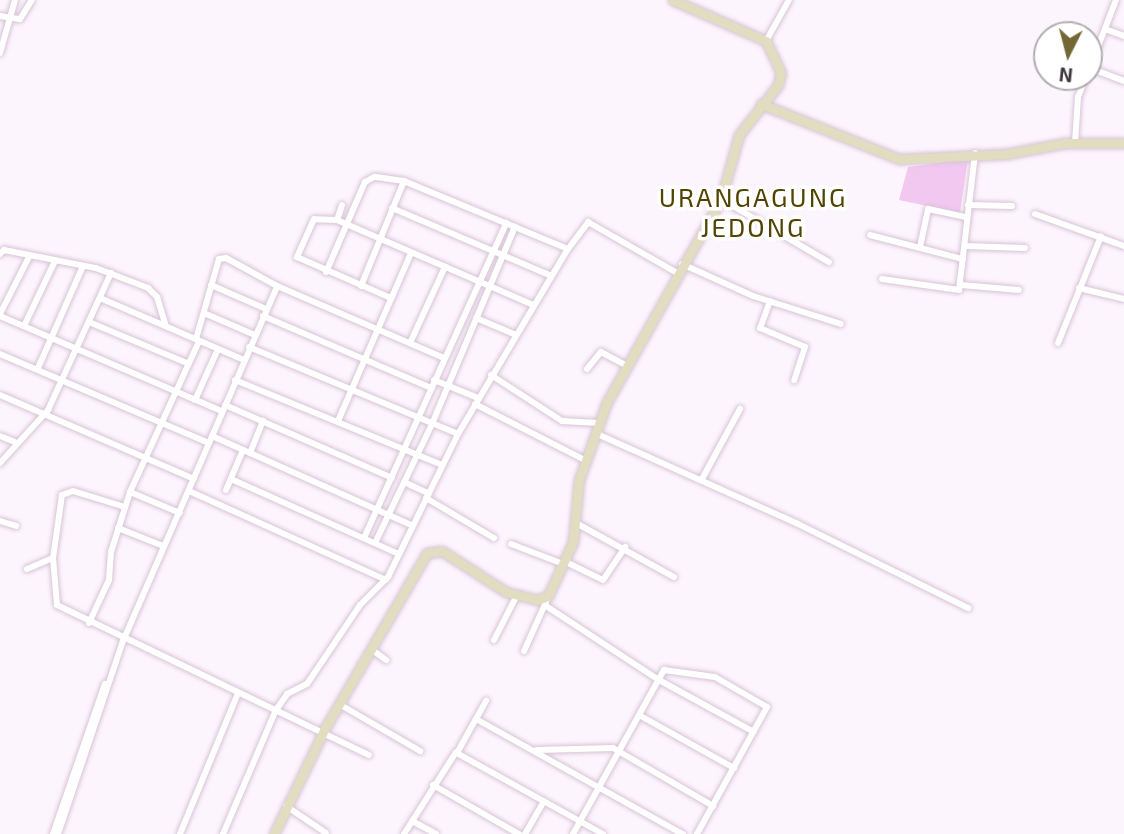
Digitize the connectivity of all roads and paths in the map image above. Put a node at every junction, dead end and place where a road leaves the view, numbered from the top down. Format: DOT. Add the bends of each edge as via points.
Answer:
graph roads {
  1 [pos="15,0"];
  2 [pos="32,0"];
  3 [pos="789,0"];
  4 [pos="1116,0"];
  5 [pos="677,1"];
  6 [pos="0,16"];
  7 [pos="11,18"];
  8 [pos="1105,29"];
  9 [pos="1103,34"];
  10 [pos="1124,36"];
  11 [pos="766,41"];
  12 [pos="0,53"];
  13 [pos="1103,74"];
  14 [pos="1124,81"];
  15 [pos="1080,91"];
  16 [pos="761,104"];
  17 [pos="1075,143"];
  18 [pos="1124,143"];
  19 [pos="975,153"];
  20 [pos="404,181"];
  21 [pos="721,199"];
  22 [pos="342,205"];
  23 [pos="968,205"];
  24 [pos="1012,206"];
  25 [pos="393,208"];
  26 [pos="1035,214"];
  27 [pos="966,217"];
  28 [pos="337,220"];
  29 [pos="506,223"];
  30 [pos="347,224"];
  31 [pos="515,227"];
  32 [pos="870,235"];
  33 [pos="1101,236"];
  34 [pos="379,239"];
  35 [pos="965,246"];
  36 [pos="1124,246"];
  37 [pos="569,247"];
  38 [pos="920,247"];
  39 [pos="1026,248"];
  40 [pos="493,251"];
  41 [pos="411,253"];
  42 [pos="0,254"];
  43 [pos="503,256"];
  44 [pos="29,257"];
  45 [pos="963,259"];
  46 [pos="55,261"];
  47 [pos="829,262"];
  48 [pos="83,266"];
  49 [pos="445,267"];
  50 [pos="680,269"];
  51 [pos="326,272"];
  52 [pos="111,273"];
  53 [pos="549,275"];
  54 [pos="882,279"];
  55 [pos="478,282"];
  56 [pos="211,285"];
  57 [pos="961,285"];
  58 [pos="277,286"];
  59 [pos="361,286"];
  60 [pos="489,286"];
  61 [pos="1079,288"];
  62 [pos="1020,290"];
  63 [pos="100,298"];
  64 [pos="391,298"];
  65 [pos="1124,299"];
  66 [pos="770,301"];
  67 [pos="533,304"];
  68 [pos="265,312"];
  69 [pos="204,313"];
  70 [pos="0,315"];
  71 [pos="476,318"];
  72 [pos="89,322"];
  73 [pos="841,324"];
  74 [pos="24,326"];
  75 [pos="166,326"];
  76 [pos="378,330"];
  77 [pos="254,335"];
  78 [pos="516,335"];
  79 [pos="51,338"];
  80 [pos="198,340"];
  81 [pos="410,343"];
  82 [pos="1058,343"];
  83 [pos="249,347"];
  84 [pos="77,349"];
  85 [pos="218,349"];
  86 [pos="0,354"];
  87 [pos="444,358"];
  88 [pos="365,359"];
  89 [pos="244,360"];
  90 [pos="187,363"];
  91 [pos="627,366"];
  92 [pos="38,368"];
  93 [pos="587,369"];
  94 [pos="491,375"];
  95 [pos="63,379"];
  96 [pos="235,380"];
  97 [pos="434,380"];
  98 [pos="794,380"];
  99 [pos="448,386"];
  100 [pos="431,388"];
  101 [pos="174,390"];
  102 [pos="351,391"];
  103 [pos="0,395"];
  104 [pos="195,400"];
  105 [pos="476,401"];
  106 [pos="224,408"];
  107 [pos="740,409"];
  108 [pos="45,414"];
  109 [pos="417,418"];
  110 [pos="263,421"];
  111 [pos="338,421"];
  112 [pos="159,422"];
  113 [pos="599,423"];
  114 [pos="432,424"];
  115 [pos="595,433"];
  116 [pos="458,434"];
  117 [pos="0,436"];
  118 [pos="211,440"];
  119 [pos="15,442"];
  120 [pos="406,449"];
  121 [pos="246,451"];
  122 [pos="418,454"];
  123 [pos="144,456"];
  124 [pos="586,460"];
  125 [pos="0,463"];
  126 [pos="443,465"];
  127 [pos="391,478"];
  128 [pos="194,479"];
  129 [pos="231,479"];
  130 [pos="702,479"];
  131 [pos="404,482"];
  132 [pos="226,490"];
  133 [pos="189,491"];
  134 [pos="130,492"];
  135 [pos="427,496"];
  136 [pos="125,507"];
  137 [pos="378,509"];
  138 [pos="180,513"];
  139 [pos="389,514"];
  140 [pos="0,521"];
  141 [pos="576,523"];
  142 [pos="16,526"];
  143 [pos="413,526"];
  144 [pos="118,528"];
  145 [pos="365,538"];
  146 [pos="494,538"];
  147 [pos="375,543"];
  148 [pos="511,544"];
  149 [pos="163,546"];
  150 [pos="625,547"];
  151 [pos="399,554"];
  152 [pos="53,558"];
  153 [pos="563,562"];
  154 [pos="27,569"];
  155 [pos="674,577"];
  156 [pos="386,580"];
  157 [pos="517,595"];
  158 [pos="546,603"];
  159 [pos="968,608"];
  160 [pos="89,624"];
  161 [pos="123,640"];
  162 [pos="494,640"];
  163 [pos="370,649"];
  164 [pos="524,651"];
  165 [pos="386,660"];
  166 [pos="659,680"];
  167 [pos="238,693"];
  168 [pos="486,701"];
  169 [pos="339,704"];
  170 [pos="276,710"];
  171 [pos="639,715"];
  172 [pos="476,719"];
  173 [pos="324,730"];
  174 [pos="754,732"];
  175 [pos="535,750"];
  176 [pos="420,751"];
  177 [pos="619,751"];
  178 [pos="456,752"];
  179 [pos="369,755"];
  180 [pos="734,768"];
  181 [pos="433,785"];
  182 [pos="600,785"];
  183 [pos="544,802"];
  184 [pos="286,806"];
  185 [pos="713,806"];
  186 [pos="412,821"];
  187 [pos="580,821"];
  188 [pos="327,833"];
  189 [pos="56,834"];
  190 [pos="180,834"];
  191 [pos="223,834"];
  192 [pos="274,834"];
  193 [pos="404,834"];
  194 [pos="436,834"];
  195 [pos="519,834"];
  196 [pos="525,834"];
  197 [pos="573,834"];
  198 [pos="603,834"];
  199 [pos="683,834"];
  200 [pos="697,834"];
  1 -- 7 [label="street"];
  2 -- 7 [label="street" via="24,16"];
  3 -- 11 [label="street"];
  4 -- 8 [label="street"];
  5 -- 11 [label="street"];
  6 -- 7 [label="street"];
  7 -- 12 [label="street"];
  8 -- 9 [label="street"];
  8 -- 10 [label="street"];
  11 -- 16 [label="street" via="782,73"];
  13 -- 14 [label="street"];
  15 -- 17 [label="street"];
  16 -- 19 [label="street" via="899,159"];
  16 -- 21 [label="street" via="739,135"];
  17 -- 18 [label="street"];
  17 -- 19 [label="street" via="1006,154"];
  19 -- 23 [label="street"];
  20 -- 25 [label="street"];
  20 -- 29 [label="street"];
  20 -- 30 [label="street" via="385,176 368,179"];
  21 -- 47 [label="street"];
  21 -- 50 [label="street"];
  22 -- 28 [label="street"];
  23 -- 24 [label="street"];
  23 -- 27 [label="street"];
  25 -- 34 [label="street"];
  25 -- 40 [label="street"];
  26 -- 33 [label="street"];
  27 -- 35 [label="street"];
  27 -- 38 [label="street" via="928,209"];
  28 -- 30 [label="street"];
  28 -- 51 [label="street" via="314,219 297,254"];
  29 -- 31 [label="street"];
  29 -- 40 [label="street"];
  30 -- 34 [label="street"];
  30 -- 51 [label="street"];
  31 -- 37 [label="street"];
  31 -- 43 [label="street"];
  32 -- 38 [label="street"];
  33 -- 36 [label="street"];
  33 -- 61 [label="street"];
  34 -- 41 [label="street"];
  34 -- 59 [label="street"];
  35 -- 39 [label="street"];
  35 -- 45 [label="street"];
  37 -- 50 [label="street" via="588,222"];
  37 -- 53 [label="street"];
  38 -- 45 [label="street"];
  40 -- 43 [label="street"];
  40 -- 55 [label="street"];
  41 -- 49 [label="street"];
  41 -- 64 [label="street"];
  42 -- 44 [label="street" via="4,250"];
  43 -- 53 [label="street"];
  43 -- 60 [label="street"];
  44 -- 46 [label="street"];
  44 -- 70 [label="street"];
  45 -- 57 [label="street"];
  46 -- 48 [label="street"];
  46 -- 74 [label="street"];
  48 -- 52 [label="street"];
  48 -- 79 [label="street"];
  49 -- 55 [label="street"];
  49 -- 81 [label="street"];
  50 -- 66 [label="street"];
  50 -- 91 [label="street"];
  51 -- 59 [label="street"];
  52 -- 63 [label="street"];
  52 -- 75 [label="street" via="152,291"];
  53 -- 67 [label="street"];
  54 -- 57 [label="street" via="953,293"];
  55 -- 60 [label="street"];
  55 -- 87 [label="street"];
  56 -- 58 [label="street" via="217,261 223,258"];
  56 -- 68 [label="street"];
  56 -- 69 [label="street"];
  57 -- 62 [label="street"];
  58 -- 68 [label="street"];
  58 -- 76 [label="street"];
  59 -- 64 [label="street"];
  60 -- 67 [label="street"];
  60 -- 71 [label="street"];
  61 -- 65 [label="street"];
  61 -- 82 [label="street"];
  63 -- 72 [label="street"];
  63 -- 75 [label="street"];
  64 -- 76 [label="street"];
  66 -- 73 [label="street"];
  66 -- 98 [label="street" via="760,328 804,347"];
  67 -- 78 [label="street"];
  68 -- 77 [label="street"];
  68 -- 88 [label="street"];
  69 -- 77 [label="street"];
  69 -- 80 [label="street"];
  70 -- 74 [label="street"];
  71 -- 78 [label="street"];
  71 -- 99 [label="street"];
  72 -- 84 [label="street"];
  72 -- 90 [label="street"];
  74 -- 79 [label="street"];
  75 -- 80 [label="street"];
  76 -- 81 [label="street"];
  76 -- 88 [label="street"];
  77 -- 83 [label="street"];
  78 -- 94 [label="street"];
  79 -- 84 [label="street"];
  79 -- 92 [label="street"];
  80 -- 85 [label="street"];
  80 -- 90 [label="street"];
  81 -- 87 [label="street"];
  83 -- 89 [label="street"];
  83 -- 102 [label="street"];
  84 -- 95 [label="street"];
  84 -- 101 [label="street"];
  85 -- 89 [label="street"];
  85 -- 104 [label="street"];
  86 -- 92 [label="street"];
  87 -- 97 [label="street"];
  88 -- 100 [label="street"];
  88 -- 102 [label="street"];
  89 -- 96 [label="street"];
  90 -- 101 [label="street"];
  91 -- 93 [label="street" via="601,352"];
  91 -- 113 [label="street"];
  92 -- 95 [label="street"];
  94 -- 105 [label="street"];
  94 -- 113 [label="street" via="562,421"];
  95 -- 108 [label="street"];
  95 -- 112 [label="street"];
  96 -- 106 [label="street"];
  96 -- 111 [label="street"];
  97 -- 99 [label="street"];
  97 -- 100 [label="street"];
  99 -- 105 [label="street"];
  99 -- 114 [label="street"];
  100 -- 109 [label="street"];
  101 -- 104 [label="street"];
  101 -- 112 [label="street"];
  102 -- 109 [label="street"];
  102 -- 111 [label="street"];
  103 -- 108 [label="street"];
  104 -- 106 [label="street"];
  105 -- 116 [label="street"];
  105 -- 124 [label="street"];
  106 -- 110 [label="street"];
  106 -- 118 [label="street"];
  107 -- 130 [label="street"];
  108 -- 119 [label="street"];
  108 -- 123 [label="street"];
  109 -- 114 [label="street"];
  109 -- 120 [label="street"];
  110 -- 121 [label="street"];
  110 -- 127 [label="street"];
  111 -- 120 [label="street"];
  112 -- 118 [label="street"];
  112 -- 123 [label="street"];
  113 -- 115 [label="street"];
  114 -- 116 [label="street"];
  114 -- 122 [label="street"];
  115 -- 124 [label="street"];
  115 -- 130 [label="street"];
  116 -- 126 [label="street"];
  117 -- 119 [label="street"];
  118 -- 121 [label="street"];
  118 -- 128 [label="street"];
  119 -- 125 [label="street"];
  120 -- 122 [label="street"];
  120 -- 127 [label="street"];
  121 -- 129 [label="street"];
  121 -- 137 [label="street"];
  122 -- 126 [label="street"];
  122 -- 131 [label="street"];
  123 -- 128 [label="street"];
  123 -- 134 [label="street"];
  124 -- 141 [label="street"];
  126 -- 135 [label="street"];
  127 -- 137 [label="street"];
  128 -- 133 [label="street"];
  129 -- 132 [label="street"];
  129 -- 145 [label="street"];
  130 -- 159 [label="street"];
  131 -- 135 [label="street"];
  131 -- 139 [label="street"];
  133 -- 138 [label="street"];
  133 -- 156 [label="street"];
  134 -- 136 [label="street"];
  134 -- 138 [label="street"];
  135 -- 143 [label="street"];
  135 -- 146 [label="street"];
  136 -- 144 [label="street"];
  136 -- 152 [label="street" via="66,491 59,503"];
  137 -- 139 [label="street"];
  137 -- 145 [label="street"];
  138 -- 149 [label="street"];
  139 -- 143 [label="street"];
  139 -- 147 [label="street"];
  140 -- 142 [label="street"];
  141 -- 150 [label="street"];
  141 -- 153 [label="street"];
  143 -- 151 [label="street"];
  144 -- 149 [label="street"];
  144 -- 160 [label="street" via="109,580"];
  145 -- 147 [label="street"];
  147 -- 151 [label="street"];
  148 -- 153 [label="street"];
  149 -- 161 [label="street"];
  150 -- 153 [label="street" via="603,580"];
  150 -- 155 [label="street"];
  151 -- 156 [label="street"];
  152 -- 154 [label="street"];
  152 -- 160 [label="street" via="54,601"];
  153 -- 158 [label="street"];
  156 -- 170 [label="street" via="360,605 307,684 287,694"];
  157 -- 158 [label="street"];
  157 -- 162 [label="street"];
  157 -- 163 [label="street" via="498,589 446,553 430,551"];
  158 -- 164 [label="street"];
  158 -- 166 [label="street"];
  160 -- 161 [label="street"];
  161 -- 167 [label="street"];
  161 -- 189 [label="street"];
  163 -- 165 [label="street"];
  163 -- 169 [label="street"];
  166 -- 171 [label="street"];
  166 -- 174 [label="street"];
  166 -- 174 [label="street" via="664,670 715,677 767,707"];
  167 -- 170 [label="street"];
  167 -- 190 [label="street"];
  168 -- 172 [label="street"];
  169 -- 173 [label="street"];
  169 -- 176 [label="street"];
  170 -- 173 [label="street"];
  170 -- 191 [label="street"];
  171 -- 177 [label="street"];
  171 -- 180 [label="street"];
  172 -- 175 [label="street"];
  172 -- 178 [label="street"];
  173 -- 179 [label="street"];
  173 -- 184 [label="street"];
  174 -- 180 [label="street"];
  175 -- 177 [label="street"];
  175 -- 182 [label="street"];
  177 -- 182 [label="street"];
  177 -- 185 [label="street"];
  178 -- 181 [label="street"];
  178 -- 183 [label="street"];
  180 -- 185 [label="street"];
  181 -- 186 [label="street"];
  181 -- 195 [label="street"];
  182 -- 187 [label="street"];
  182 -- 199 [label="street"];
  183 -- 187 [label="street"];
  183 -- 196 [label="street"];
  184 -- 188 [label="street"];
  184 -- 192 [label="street"];
  185 -- 200 [label="street"];
  186 -- 193 [label="street"];
  186 -- 194 [label="street"];
  187 -- 197 [label="street"];
  187 -- 198 [label="street"];
}
